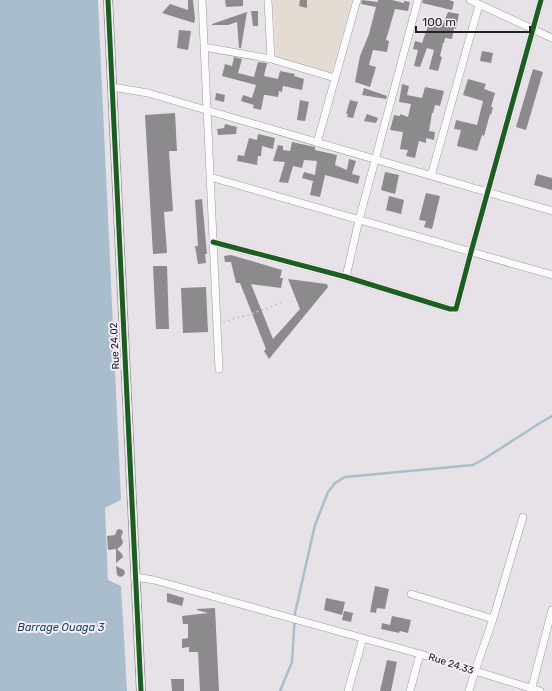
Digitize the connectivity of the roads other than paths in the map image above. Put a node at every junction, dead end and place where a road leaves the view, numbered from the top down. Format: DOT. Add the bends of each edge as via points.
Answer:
graph roads {
  1 [pos="108,0"];
  2 [pos="202,0"];
  3 [pos="268,0"];
  4 [pos="357,0"];
  5 [pos="418,0"];
  6 [pos="470,0"];
  7 [pos="541,0"];
  8 [pos="480,5"];
  9 [pos="533,29"];
  10 [pos="552,38"];
  11 [pos="204,47"];
  12 [pos="271,60"];
  13 [pos="335,78"];
  14 [pos="112,87"];
  15 [pos="207,111"];
  16 [pos="317,143"];
  17 [pos="376,160"];
  18 [pos="431,176"];
  19 [pos="210,177"];
  20 [pos="487,192"];
  21 [pos="552,211"];
  22 [pos="359,220"];
  23 [pos="213,242"];
  24 [pos="471,252"];
  25 [pos="552,275"];
  26 [pos="346,277"];
  27 [pos="219,369"];
  28 [pos="523,516"];
  29 [pos="135,577"];
  30 [pos="411,594"];
  31 [pos="552,610"];
  32 [pos="493,619"];
  33 [pos="363,638"];
  34 [pos="420,654"];
  35 [pos="475,671"];
  36 [pos="531,690"];
  37 [pos="141,691"];
  38 [pos="348,691"];
  39 [pos="410,691"];
  40 [pos="469,691"];
  41 [pos="540,691"];
  1 -- 14 [label="street, Rue 24.02"];
  2 -- 11 [label="street"];
  3 -- 12 [label="street"];
  4 -- 13 [label="street"];
  5 -- 17 [label="street"];
  6 -- 8 [label="street"];
  7 -- 9 [label="street"];
  8 -- 9 [label="street"];
  8 -- 18 [label="street"];
  9 -- 10 [label="street"];
  9 -- 20 [label="street"];
  11 -- 12 [label="street"];
  11 -- 15 [label="street"];
  12 -- 13 [label="street"];
  13 -- 16 [label="street"];
  14 -- 15 [label="street" via="148,93"];
  14 -- 29 [label="street, Rue 24.02"];
  15 -- 16 [label="street"];
  15 -- 19 [label="street"];
  16 -- 17 [label="street"];
  17 -- 18 [label="street"];
  17 -- 22 [label="street"];
  18 -- 20 [label="street"];
  19 -- 22 [label="street"];
  19 -- 23 [label="street"];
  20 -- 21 [label="street"];
  20 -- 24 [label="street"];
  22 -- 24 [label="street"];
  22 -- 26 [label="street"];
  23 -- 26 [label="street"];
  23 -- 27 [label="street"];
  24 -- 25 [label="street"];
  24 -- 26 [label="street" via="457,307 454,310"];
  28 -- 32 [label="street"];
  29 -- 33 [label="street, Rue 24.33" via="154,580"];
  29 -- 37 [label="street, Rue 24.02"];
  30 -- 32 [label="street"];
  31 -- 36 [label="street"];
  32 -- 35 [label="street"];
  33 -- 34 [label="street, Rue 24.33"];
  33 -- 38 [label="street"];
  34 -- 35 [label="street, Rue 24.33"];
  34 -- 39 [label="street"];
  35 -- 36 [label="street, Rue 24.33"];
  35 -- 40 [label="street"];
  36 -- 41 [label="street, Rue 24.33"];
}
